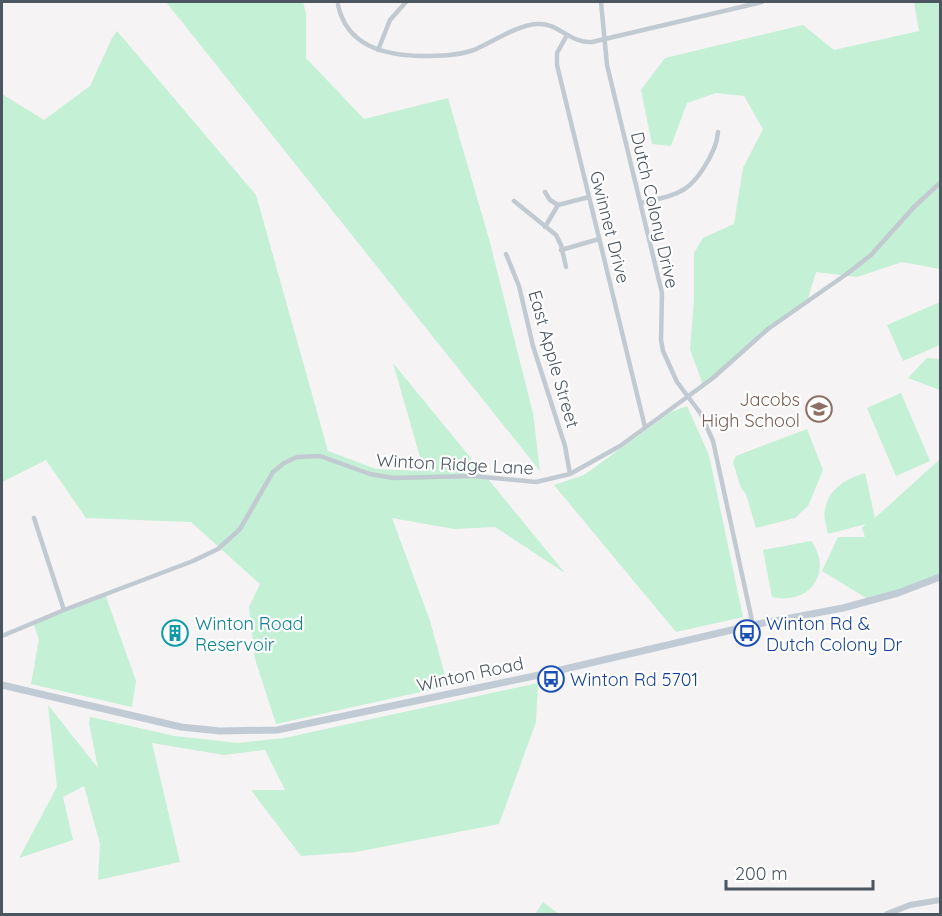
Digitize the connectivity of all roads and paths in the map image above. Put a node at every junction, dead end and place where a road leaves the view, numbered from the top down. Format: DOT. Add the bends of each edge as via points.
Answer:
graph roads {
  1 [pos="406,2"];
  2 [pos="601,2"];
  3 [pos="762,2"];
  4 [pos="338,5"];
  5 [pos="567,35"];
  6 [pos="604,40"];
  7 [pos="378,50"];
  8 [pos="718,132"];
  9 [pos="940,183"];
  10 [pos="545,192"];
  11 [pos="589,197"];
  12 [pos="514,201"];
  13 [pos="641,203"];
  14 [pos="558,205"];
  15 [pos="545,227"];
  16 [pos="599,239"];
  17 [pos="561,250"];
  18 [pos="506,254"];
  19 [pos="566,267"];
  20 [pos="688,396"];
  21 [pos="645,427"];
  22 [pos="570,474"];
  23 [pos="34,518"];
  24 [pos="940,578"];
  25 [pos="64,610"];
  26 [pos="753,626"];
  27 [pos="2,636"];
  28 [pos="2,685"];
  29 [pos="940,900"];
  30 [pos="887,915"];
  1 -- 7 [label="street" via="390,20"];
  2 -- 6 [label="street, Dutch Colony Drive"];
  3 -- 6 [label="street"];
  4 -- 7 [label="street" via="350,28"];
  5 -- 6 [label="street" via="583,42"];
  5 -- 7 [label="street" via="549,25 535,24 451,56 398,55"];
  5 -- 11 [label="street, Gwinnet Drive" via="556,61"];
  6 -- 13 [label="street, Dutch Colony Drive" via="617,112"];
  8 -- 13 [label="street" via="701,174 692,184 675,194"];
  9 -- 20 [label="street, Winton Ridge Lane" via="871,255 768,329"];
  10 -- 14 [label="street"];
  11 -- 14 [label="street"];
  11 -- 16 [label="street, Gwinnet Drive"];
  12 -- 15 [label="street"];
  13 -- 20 [label="street, Dutch Colony Drive" via="662,293 663,351 671,372"];
  14 -- 15 [label="street"];
  15 -- 17 [label="street" via="556,235"];
  16 -- 17 [label="street"];
  16 -- 21 [label="street, Gwinnet Drive"];
  17 -- 19 [label="street"];
  18 -- 22 [label="street, East Apple Street" via="519,286"];
  20 -- 21 [label="street, Winton Ridge Lane"];
  20 -- 26 [label="street, Dutch Colony Drive" via="713,441"];
  21 -- 22 [label="street, Winton Ridge Lane"];
  22 -- 25 [label="street, Winton Ridge Lane" via="536,482 473,476 393,478 320,456 297,457 273,472 240,529 218,549"];
  23 -- 25 [label="street"];
  24 -- 26 [label="main road, Winton Road" via="871,601"];
  25 -- 27 [label="street, Winton Ridge Lane"];
  26 -- 28 [label="main road, Winton Road" via="332,719 256,732 181,727"];
  29 -- 30 [label="street" via="910,905"];
}
